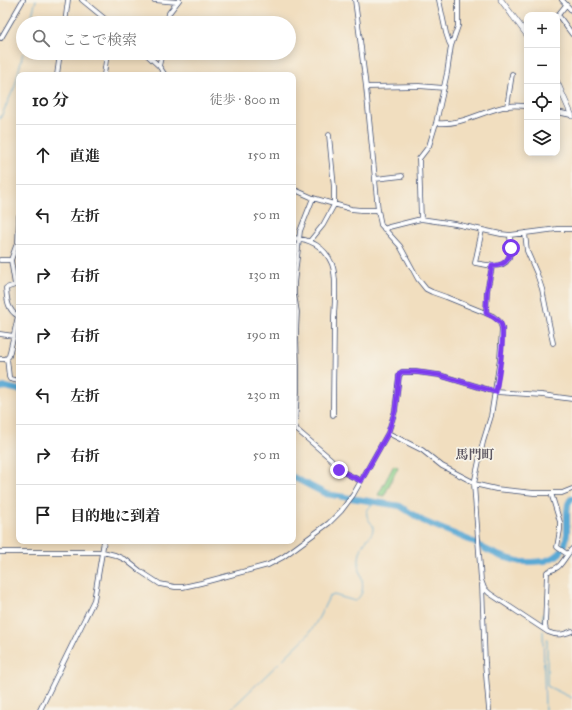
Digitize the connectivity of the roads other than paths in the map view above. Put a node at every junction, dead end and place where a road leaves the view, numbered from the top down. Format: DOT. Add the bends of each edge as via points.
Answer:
graph roads {
  1 [pos="23,0"];
  2 [pos="68,0"];
  3 [pos="82,0"];
  4 [pos="154,0"];
  5 [pos="355,0"];
  6 [pos="438,0"];
  7 [pos="458,0"];
  8 [pos="501,0"];
  9 [pos="562,0"];
  10 [pos="178,1"];
  11 [pos="566,5"];
  12 [pos="572,11"];
  13 [pos="66,16"];
  14 [pos="101,16"];
  15 [pos="168,16"];
  16 [pos="524,31"];
  17 [pos="572,34"];
  18 [pos="2,38"];
  19 [pos="451,46"];
  20 [pos="59,60"];
  21 [pos="105,60"];
  22 [pos="153,60"];
  23 [pos="160,60"];
  24 [pos="159,66"];
  25 [pos="57,72"];
  26 [pos="104,72"];
  27 [pos="163,72"];
  28 [pos="512,74"];
  29 [pos="558,84"];
  30 [pos="366,87"];
  31 [pos="444,88"];
  32 [pos="524,106"];
  33 [pos="507,107"];
  34 [pos="560,113"];
  35 [pos="572,116"];
  36 [pos="436,123"];
  37 [pos="329,135"];
  38 [pos="402,176"];
  39 [pos="375,179"];
  40 [pos="296,190"];
  41 [pos="313,198"];
  42 [pos="334,204"];
  43 [pos="378,210"];
  44 [pos="421,219"];
  45 [pos="384,229"];
  46 [pos="572,229"];
  47 [pos="482,230"];
  48 [pos="524,233"];
  49 [pos="510,234"];
  50 [pos="296,238"];
  51 [pos="299,239"];
  52 [pos="310,242"];
  53 [pos="16,246"];
  54 [pos="0,260"];
  55 [pos="11,260"];
  56 [pos="296,266"];
  57 [pos="492,266"];
  58 [pos="296,306"];
  59 [pos="486,313"];
  60 [pos="16,315"];
  61 [pos="16,326"];
  62 [pos="0,334"];
  63 [pos="296,334"];
  64 [pos="14,336"];
  65 [pos="553,343"];
  66 [pos="7,358"];
  67 [pos="0,359"];
  68 [pos="296,374"];
  69 [pos="16,380"];
  70 [pos="496,392"];
  71 [pos="572,399"];
  72 [pos="296,403"];
  73 [pos="333,415"];
  74 [pos="296,428"];
  75 [pos="388,433"];
  76 [pos="361,481"];
  77 [pos="474,484"];
  78 [pos="572,489"];
  79 [pos="551,493"];
  80 [pos="104,544"];
  81 [pos="572,549"];
  82 [pos="0,552"];
  83 [pos="103,552"];
  84 [pos="566,553"];
  85 [pos="482,584"];
  86 [pos="547,631"];
  87 [pos="572,631"];
  88 [pos="40,710"];
  89 [pos="489,710"];
  1 -- 18 [label="street"];
  2 -- 13 [label="street"];
  3 -- 14 [label="street"];
  4 -- 10 [label="street"];
  5 -- 30 [label="street"];
  6 -- 19 [label="street"];
  7 -- 19 [label="street" via="458,26"];
  8 -- 16 [label="main road"];
  9 -- 11 [label="street"];
  10 -- 15 [label="street"];
  11 -- 12 [label="street"];
  11 -- 17 [label="street" via="558,15"];
  19 -- 31 [label="street"];
  20 -- 25 [label="street"];
  21 -- 26 [label="street"];
  22 -- 24 [label="street"];
  23 -- 24 [label="street"];
  24 -- 27 [label="street"];
  28 -- 33 [label="street"];
  29 -- 35 [label="main road"];
  30 -- 31 [label="street"];
  30 -- 39 [label="street"];
  31 -- 36 [label="street"];
  32 -- 33 [label="street"];
  33 -- 36 [label="street" via="463,121"];
  34 -- 35 [label="street"];
  36 -- 44 [label="street" via="429,146 419,160"];
  37 -- 42 [label="street"];
  38 -- 39 [label="street"];
  39 -- 43 [label="street"];
  40 -- 41 [label="street"];
  41 -- 42 [label="street"];
  41 -- 51 [label="street" via="301,226"];
  42 -- 43 [label="street" via="352,209"];
  42 -- 52 [label="street"];
  43 -- 45 [label="street"];
  44 -- 45 [label="street"];
  44 -- 47 [label="street"];
  45 -- 59 [label="street" via="400,246 426,289"];
  46 -- 48 [label="street"];
  47 -- 49 [label="street"];
  47 -- 57 [label="street" via="475,263"];
  48 -- 49 [label="street"];
  48 -- 65 [label="street" via="527,251 542,289"];
  49 -- 57 [label="street" via="508,260 504,264"];
  50 -- 51 [label="street"];
  51 -- 52 [label="street"];
  51 -- 56 [label="street"];
  52 -- 73 [label="street" via="327,256 334,275"];
  53 -- 55 [label="street"];
  54 -- 55 [label="street"];
  55 -- 60 [label="street" via="15,285 6,288 9,307"];
  57 -- 59 [label="street"];
  58 -- 63 [label="street"];
  59 -- 70 [label="street" via="499,321 502,328"];
  61 -- 64 [label="street"];
  62 -- 64 [label="street"];
  64 -- 66 [label="street"];
  66 -- 67 [label="street"];
  66 -- 69 [label="street" via="9,377"];
  68 -- 72 [label="street"];
  70 -- 71 [label="street"];
  70 -- 75 [label="street" via="439,375 402,372 399,376 395,411"];
  70 -- 77 [label="street"];
  74 -- 76 [label="street" via="331,459 339,470"];
  75 -- 76 [label="street"];
  75 -- 77 [label="street" via="422,450 442,466"];
  76 -- 83 [label="street" via="341,511 329,522 283,557 268,565 201,583 175,587 160,584 126,560"];
  77 -- 79 [label="street" via="496,489"];
  77 -- 85 [label="street"];
  78 -- 79 [label="street" via="562,493"];
  79 -- 84 [label="street" via="560,522 557,547"];
  80 -- 83 [label="street"];
  81 -- 84 [label="street"];
  82 -- 83 [label="street"];
  83 -- 88 [label="street" via="94,600"];
  84 -- 86 [label="street" via="563,562 547,572"];
  85 -- 86 [label="street" via="489,593"];
  85 -- 89 [label="street"];
  86 -- 87 [label="street" via="560,635"];
}
